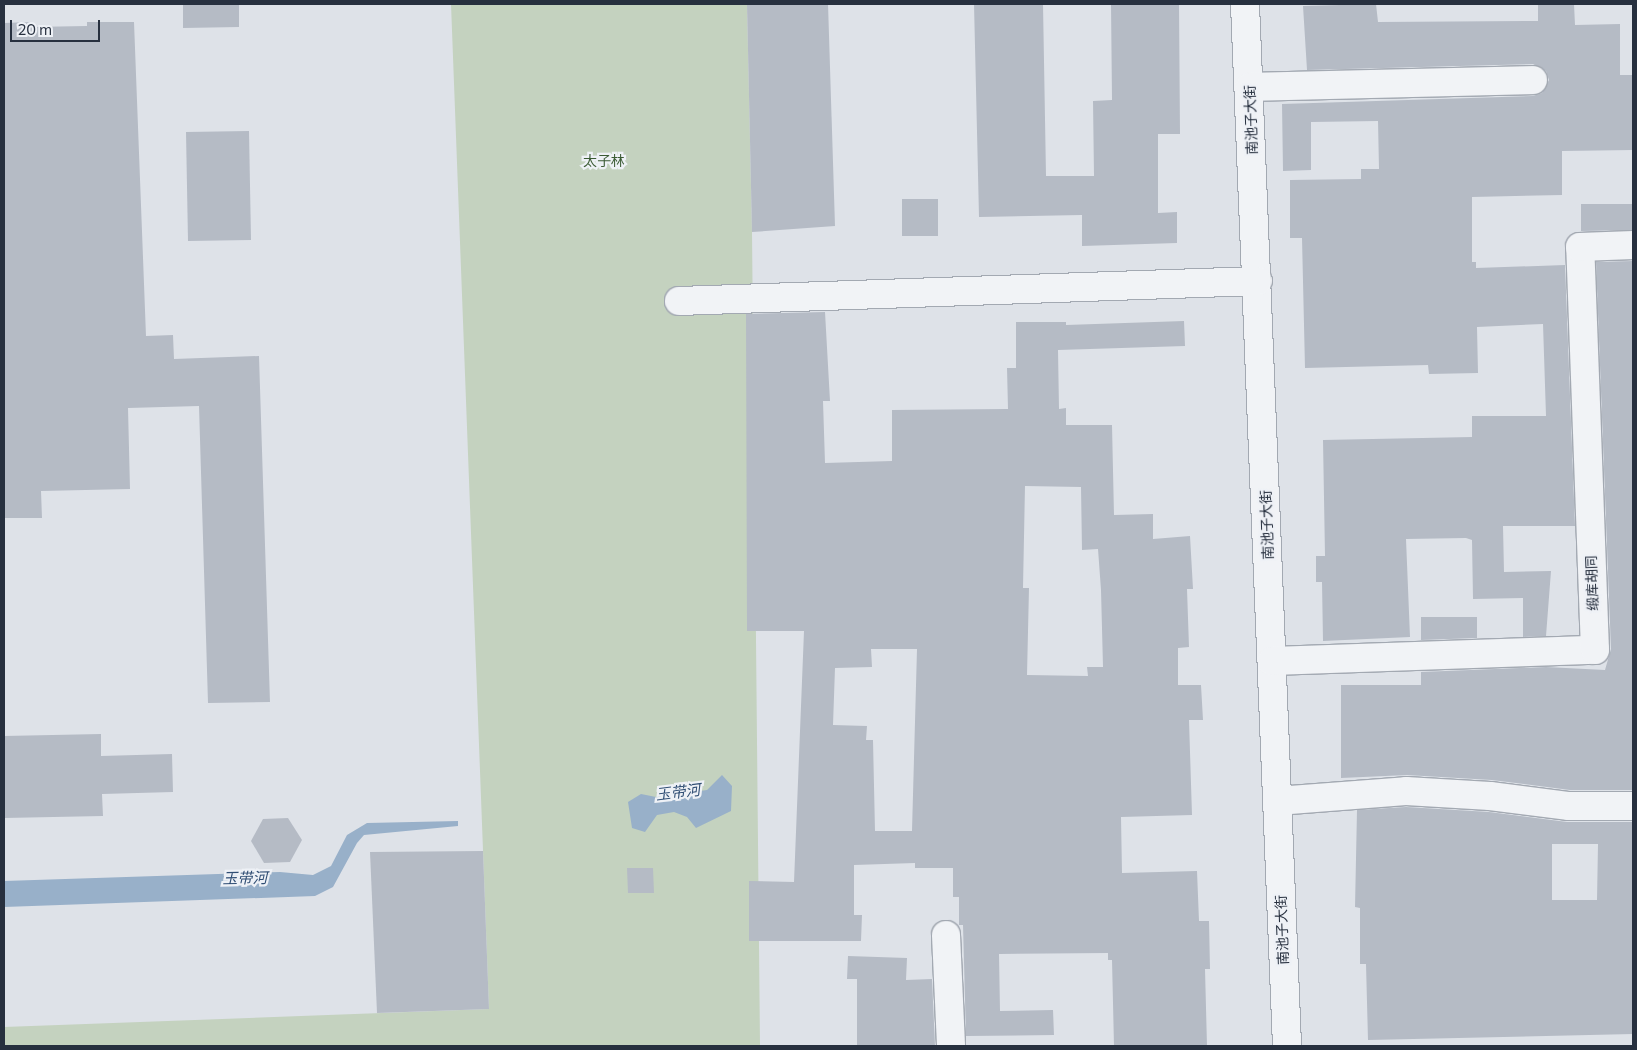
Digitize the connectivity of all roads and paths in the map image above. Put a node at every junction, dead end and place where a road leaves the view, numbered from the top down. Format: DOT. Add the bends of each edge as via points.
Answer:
graph roads {
  1 [pos="1244,4"];
  2 [pos="1533,80"];
  3 [pos="1250,87"];
  4 [pos="1633,244"];
  5 [pos="1258,281"];
  6 [pos="679,301"];
  7 [pos="1272,661"];
  8 [pos="1277,801"];
  9 [pos="1633,806"];
  10 [pos="946,935"];
  11 [pos="951,1046"];
  12 [pos="1286,1046"];
  1 -- 3 [label="street, 南池子大街"];
  2 -- 3 [label="street"];
  3 -- 5 [label="street, 南池子大街"];
  4 -- 7 [label="street, 缎库胡同" via="1580,247 1595,650"];
  5 -- 6 [label="street"];
  5 -- 7 [label="street, 南池子大街"];
  7 -- 8 [label="street, 南池子大街"];
  8 -- 9 [label="street" via="1406,791 1490,796 1569,806"];
  8 -- 12 [label="street, 南池子大街"];
  10 -- 11 [label="street"];
}
